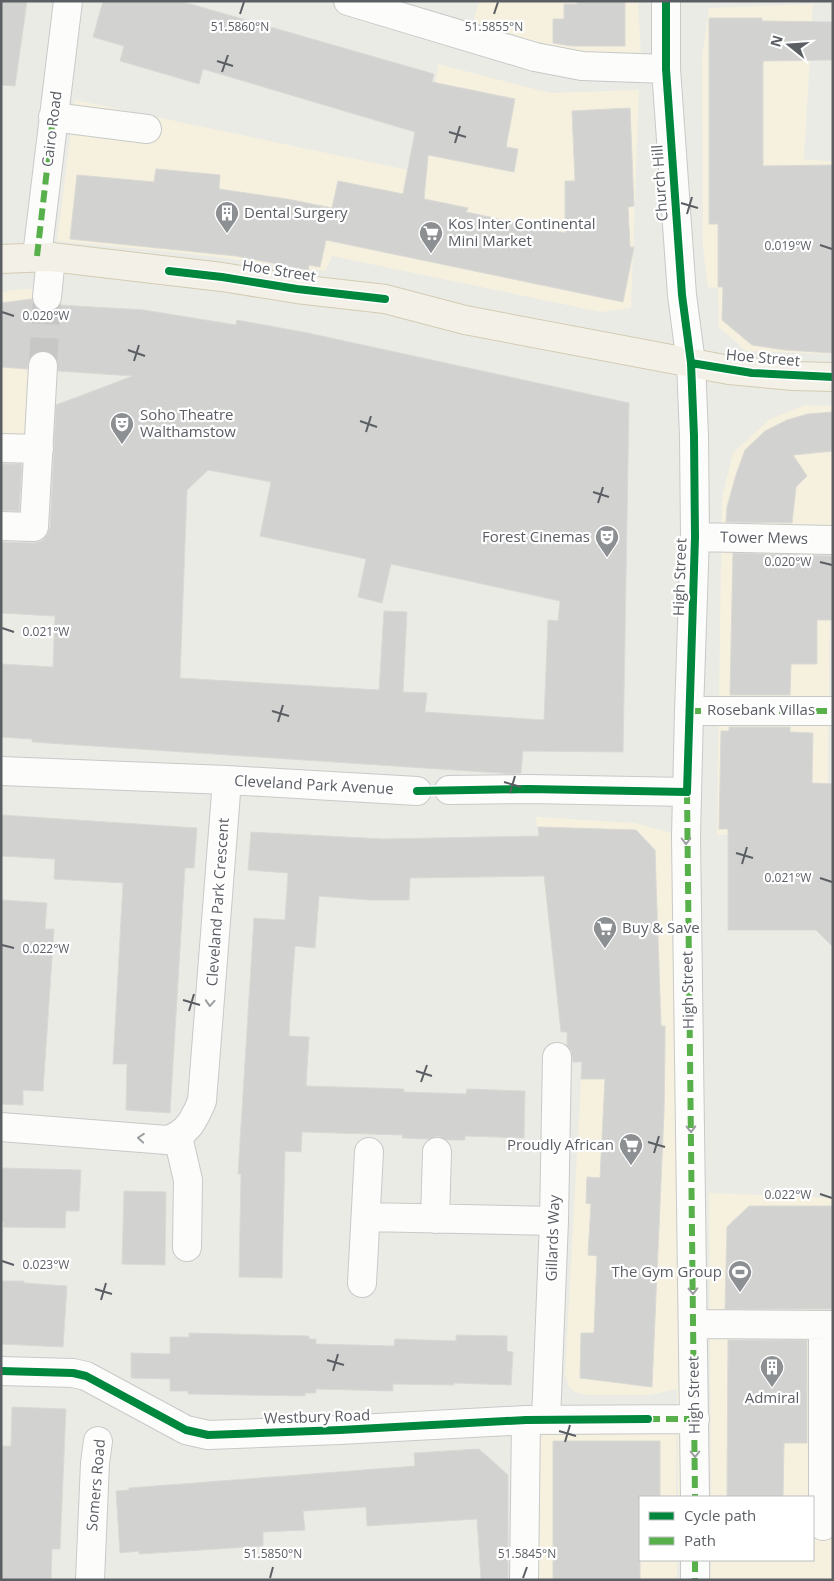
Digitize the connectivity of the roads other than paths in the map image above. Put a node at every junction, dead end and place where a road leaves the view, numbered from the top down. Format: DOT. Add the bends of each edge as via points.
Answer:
graph roads {
  1 [pos="68,1"];
  2 [pos="348,1"];
  3 [pos="666,1"];
  4 [pos="666,69"];
  5 [pos="53,118"];
  6 [pos="147,129"];
  7 [pos="44,256"];
  8 [pos="1,259"];
  9 [pos="47,297"];
  10 [pos="690,363"];
  11 [pos="43,366"];
  12 [pos="833,377"];
  13 [pos="1,448"];
  14 [pos="39,449"];
  15 [pos="1,526"];
  16 [pos="695,537"];
  17 [pos="833,540"];
  18 [pos="689,711"];
  19 [pos="833,711"];
  20 [pos="1,771"];
  21 [pos="227,780"];
  22 [pos="449,790"];
  23 [pos="417,791"];
  24 [pos="687,792"];
  25 [pos="558,1057"];
  26 [pos="1,1127"];
  27 [pos="178,1138"];
  28 [pos="369,1152"];
  29 [pos="438,1152"];
  30 [pos="366,1217"];
  31 [pos="435,1219"];
  32 [pos="554,1221"];
  33 [pos="187,1247"];
  34 [pos="362,1283"];
  35 [pos="694,1324"];
  36 [pos="828,1325"];
  37 [pos="1,1371"];
  38 [pos="695,1419"];
  39 [pos="536,1420"];
  40 [pos="98,1441"];
  41 [pos="695,1496"];
  42 [pos="823,1526"];
  43 [pos="695,1561"];
  44 [pos="90,1580"];
  45 [pos="524,1580"];
  46 [pos="695,1580"];
  1 -- 5 [label="street, Cairo Road"];
  2 -- 4 [label="street" via="535,57 582,66"];
  3 -- 4 [label="street, Church Hill"];
  4 -- 10 [label="street, Church Hill"];
  5 -- 6 [label="street"];
  5 -- 7 [label="street, Cairo Road"];
  7 -- 8 [label="main road, Hoe Street"];
  7 -- 9 [label="street, Cairo Road"];
  7 -- 10 [label="main road, Hoe Street" via="384,299 466,320"];
  10 -- 12 [label="main road, Hoe Street" via="752,373"];
  10 -- 16 [label="street, High Street"];
  11 -- 14 [label="street"];
  13 -- 14 [label="street"];
  14 -- 15 [label="street" via="34,527"];
  16 -- 17 [label="street, Tower Mews"];
  16 -- 18 [label="street, High Street"];
  18 -- 19 [label="street, Rosebank Villas"];
  18 -- 24 [label="street, High Street"];
  20 -- 21 [label="street, Cleveland Park Avenue"];
  21 -- 23 [label="street, Cleveland Park Avenue"];
  21 -- 27 [label="street, Cleveland Park Crescent, one-way" via="202,1101 194,1120"];
  22 -- 24 [label="street"];
  24 -- 35 [label="street, High Street, one-way"];
  25 -- 32 [label="street, Gillards Way"];
  27 -- 26 [label="street, one-way" via="168,1140"];
  27 -- 33 [label="street" via="188,1180"];
  28 -- 30 [label="street"];
  29 -- 31 [label="street"];
  30 -- 31 [label="street"];
  30 -- 34 [label="street"];
  31 -- 32 [label="street"];
  32 -- 39 [label="street, Gillards Way"];
  35 -- 36 [label="street"];
  35 -- 38 [label="street, High Street"];
  36 -- 42 [label="street"];
  37 -- 39 [label="street, Westbury Road" via="86,1376 186,1430 208,1435"];
  38 -- 39 [label="street, Westbury Road"];
  38 -- 41 [label="street, High Street, one-way"];
  39 -- 45 [label="street, Gillards Way"];
  40 -- 44 [label="street, Somers Road"];
  43 -- 46 [label="street"];
}
